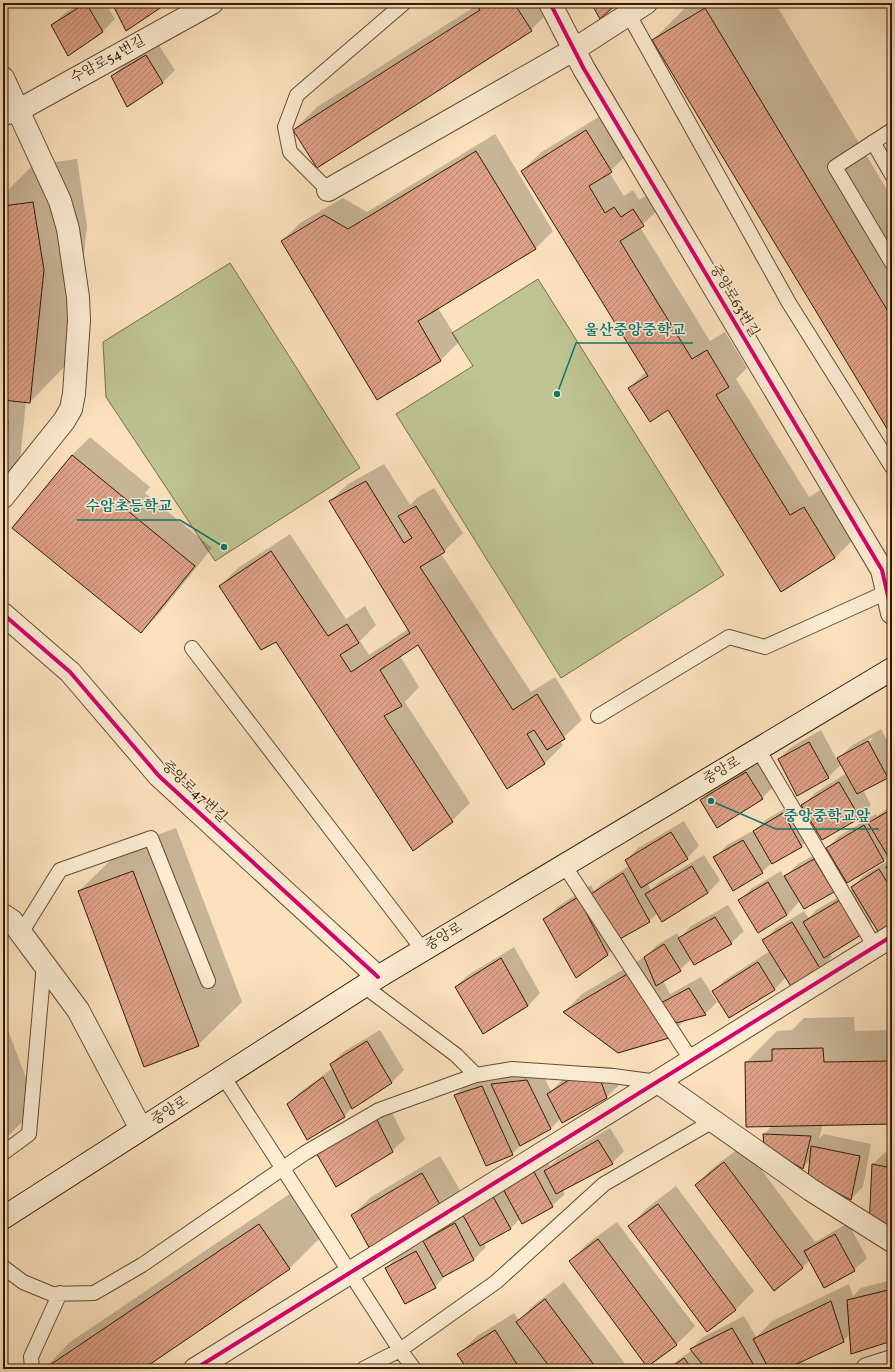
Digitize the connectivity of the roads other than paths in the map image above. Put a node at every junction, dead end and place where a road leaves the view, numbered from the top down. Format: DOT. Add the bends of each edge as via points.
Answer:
graph roads {
  1 [pos="212,3"];
  2 [pos="404,3"];
  3 [pos="550,3"];
  4 [pos="646,3"];
  5 [pos="629,15"];
  6 [pos="575,49"];
  7 [pos="3,78"];
  8 [pos="11,112"];
  9 [pos="892,130"];
  10 [pos="873,142"];
  11 [pos="892,175"];
  12 [pos="328,190"];
  13 [pos="892,262"];
  14 [pos="892,467"];
  15 [pos="3,497"];
  16 [pos="887,592"];
  17 [pos="892,613"];
  18 [pos="5,619"];
  19 [pos="192,648"];
  20 [pos="892,669"];
  21 [pos="598,716"];
  22 [pos="758,749"];
  23 [pos="564,865"];
  24 [pos="3,915"];
  25 [pos="21,934"];
  26 [pos="883,941"];
  27 [pos="423,950"];
  28 [pos="44,964"];
  29 [pos="208,981"];
  30 [pos="371,981"];
  31 [pos="692,1061"];
  32 [pos="476,1075"];
  33 [pos="223,1076"];
  34 [pos="658,1082"];
  35 [pos="713,1121"];
  36 [pos="141,1129"];
  37 [pos="3,1153"];
  38 [pos="284,1170"];
  39 [pos="3,1218"];
  40 [pos="892,1241"];
  41 [pos="3,1267"];
  42 [pos="351,1273"];
  43 [pos="60,1293"];
  44 [pos="400,1350"];
  45 [pos="892,1361"];
  46 [pos="32,1369"];
  47 [pos="195,1369"];
  48 [pos="363,1369"];
  49 [pos="414,1369"];
  50 [pos="867,1369"];
  1 -- 8 [label="street, 수암로54번길"];
  2 -- 12 [label="lane" via="297,95 286,127 290,152"];
  3 -- 6 [label="street, 중앙로63번길"];
  4 -- 5 [label="street"];
  5 -- 6 [label="street"];
  5 -- 14 [label="lane" via="789,303"];
  6 -- 12 [label="street"];
  6 -- 16 [label="street, 중앙로63번길" via="588,76 882,570"];
  7 -- 8 [label="street"];
  8 -- 15 [label="street" via="60,201 68,229 79,320 71,409"];
  9 -- 10 [label="lane"];
  10 -- 11 [label="lane"];
  10 -- 13 [label="lane" via="835,167"];
  16 -- 17 [label="street, 중앙로63번길"];
  16 -- 21 [label="lane" via="765,646 729,637"];
  18 -- 30 [label="street, 중앙로47번길" via="70,672 159,776"];
  19 -- 27 [label="lane"];
  20 -- 22 [label="street, 중앙로"];
  22 -- 23 [label="street, 중앙로"];
  22 -- 26 [label="lane"];
  23 -- 27 [label="street, 중앙로"];
  23 -- 31 [label="lane"];
  24 -- 25 [label="street" via="12,921"];
  25 -- 28 [label="street"];
  25 -- 29 [label="lane" via="60,870 151,838"];
  26 -- 31 [label="street"];
  27 -- 30 [label="street, 중앙로"];
  28 -- 36 [label="street" via="78,1010"];
  28 -- 37 [label="lane" via="29,1134"];
  30 -- 32 [label="lane"];
  30 -- 33 [label="street, 중앙로"];
  31 -- 34 [label="street"];
  32 -- 34 [label="lane" via="512,1069"];
  32 -- 38 [label="lane" via="379,1110 305,1153"];
  33 -- 36 [label="street, 중앙로"];
  33 -- 38 [label="lane"];
  34 -- 35 [label="street"];
  34 -- 42 [label="street"];
  35 -- 40 [label="street" via="811,1190"];
  35 -- 44 [label="lane" via="604,1184 496,1282"];
  36 -- 39 [label="street, 중앙로"];
  38 -- 42 [label="lane"];
  38 -- 43 [label="lane" via="142,1265 94,1293"];
  41 -- 43 [label="lane" via="23,1282 52,1294"];
  42 -- 44 [label="lane"];
  42 -- 47 [label="street"];
  43 -- 46 [label="lane" via="31,1357"];
  44 -- 48 [label="lane"];
  44 -- 49 [label="lane"];
  45 -- 50 [label="street"];
}
